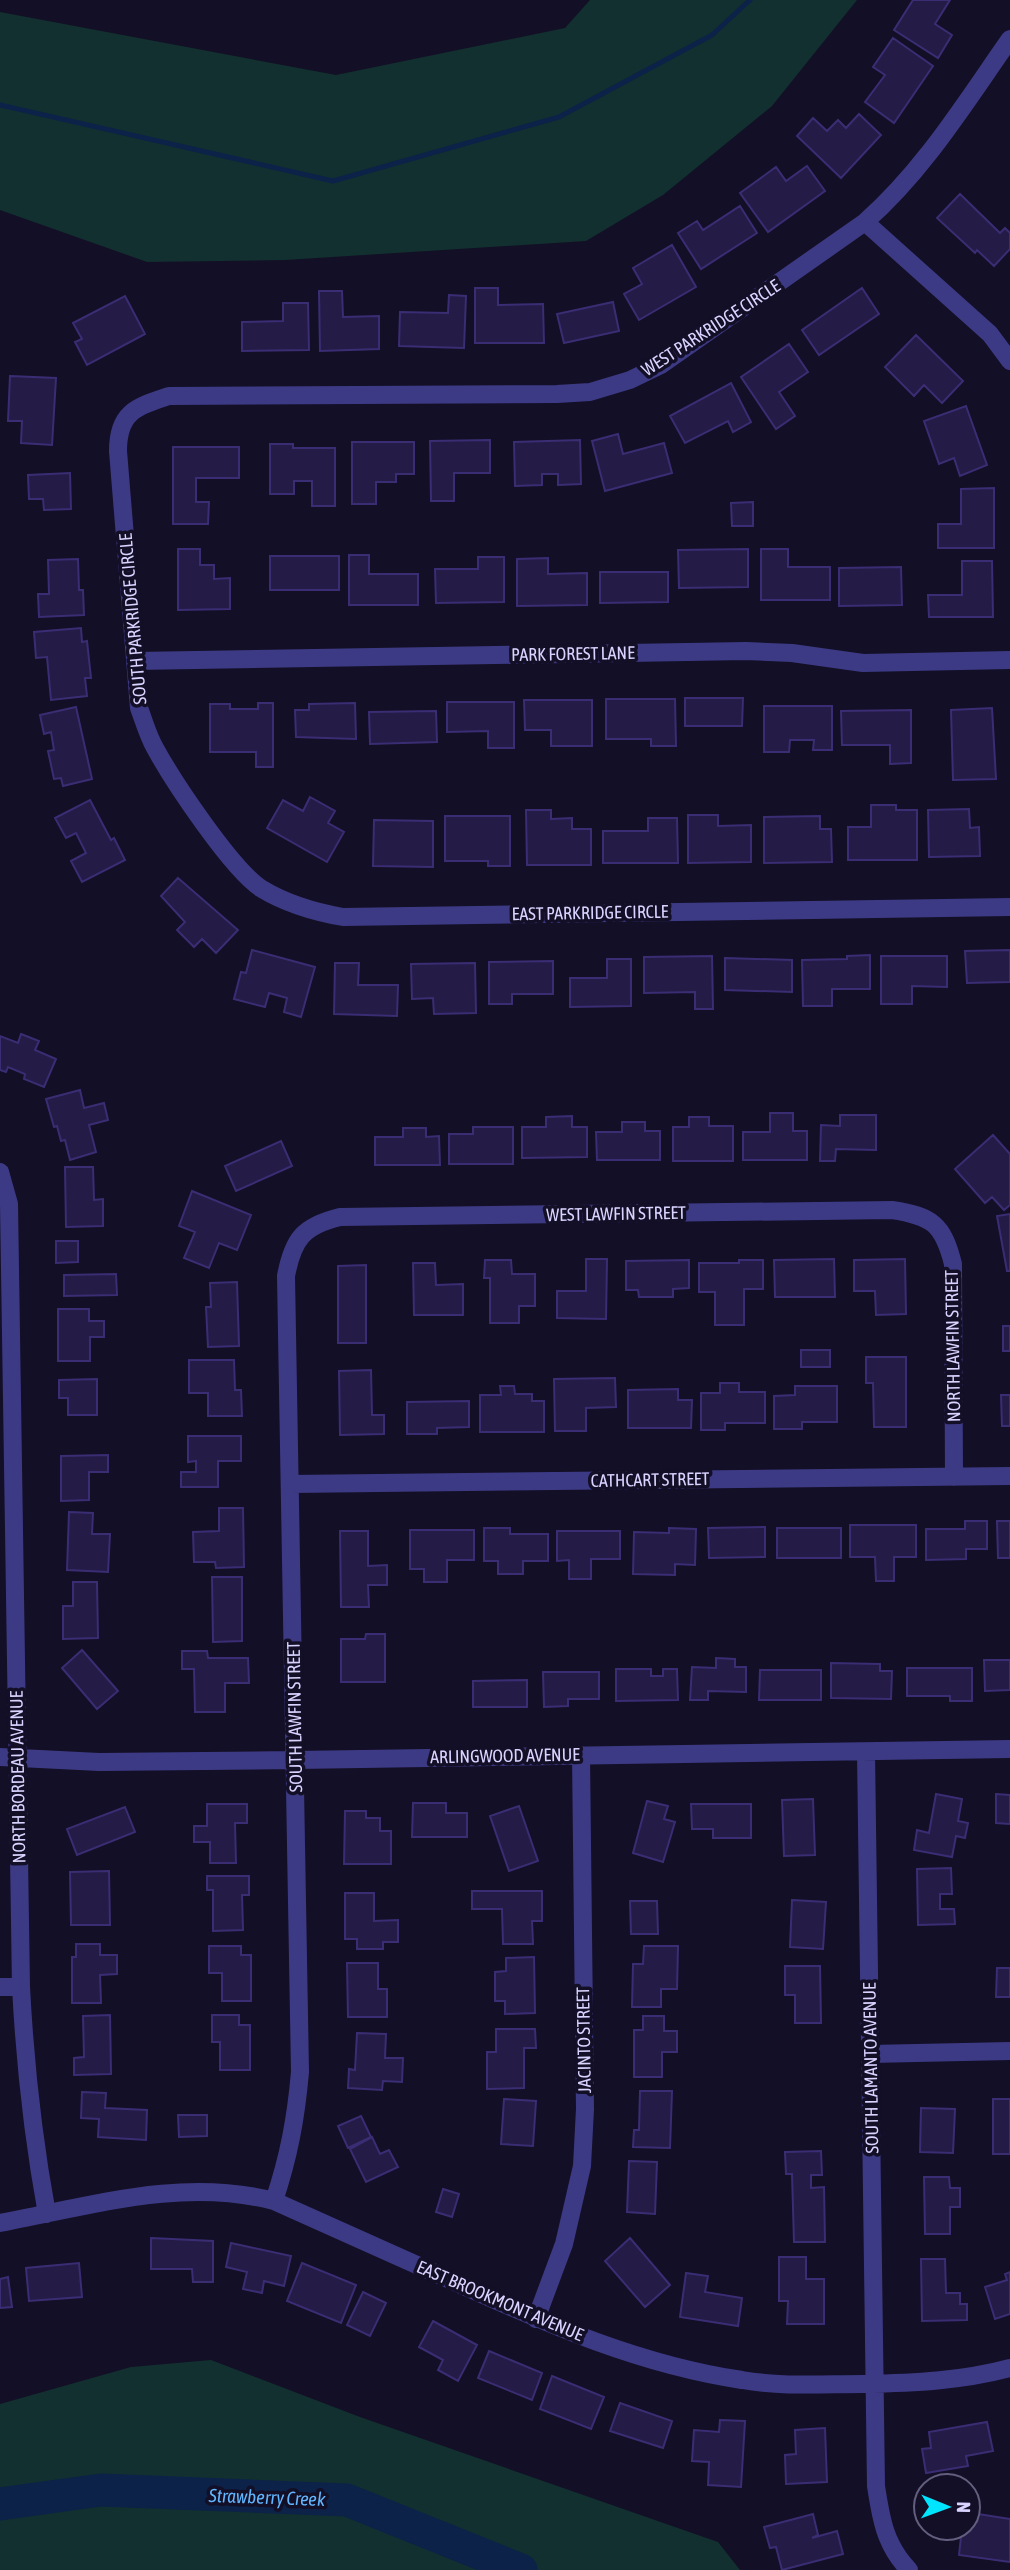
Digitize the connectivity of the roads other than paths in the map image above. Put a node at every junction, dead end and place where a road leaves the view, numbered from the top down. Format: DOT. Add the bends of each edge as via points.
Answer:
graph roads {
  1 [pos="1010,38"];
  2 [pos="865,222"];
  3 [pos="1010,361"];
  4 [pos="139,406"];
  5 [pos="1010,660"];
  6 [pos="135,662"];
  7 [pos="205,823"];
  8 [pos="1010,907"];
  9 [pos="0,1172"];
  10 [pos="932,1220"];
  11 [pos="303,1234"];
  12 [pos="954,1476"];
  13 [pos="1010,1476"];
  14 [pos="290,1484"];
  15 [pos="1010,1749"];
  16 [pos="866,1752"];
  17 [pos="581,1755"];
  18 [pos="9,1758"];
  19 [pos="296,1760"];
  20 [pos="0,1987"];
  21 [pos="22,1987"];
  22 [pos="1010,2051"];
  23 [pos="870,2054"];
  24 [pos="274,2200"];
  25 [pos="47,2214"];
  26 [pos="0,2223"];
  27 [pos="536,2319"];
  28 [pos="1010,2368"];
  29 [pos="876,2384"];
  30 [pos="909,2570"];
  1 -- 2 [label="street, WEST PARKRIDGE CIRCLE" via="921,166"];
  2 -- 3 [label="street" via="990,334"];
  2 -- 4 [label="street, WEST PARKRIDGE CIRCLE" via="661,365 590,391 192,395"];
  4 -- 6 [label="street, SOUTH PARKRIDGE CIRCLE" via="124,419 118,443"];
  5 -- 6 [label="street, PARK FOREST LANE" via="863,663 746,651"];
  6 -- 7 [label="street, SOUTH PARKRIDGE CIRCLE" via="139,708 154,747"];
  7 -- 8 [label="street, EAST PARKRIDGE CIRCLE" via="259,887 286,902 343,917"];
  9 -- 18 [label="street, NORTH BORDEAU AVENUE" via="9,1204"];
  10 -- 11 [label="street, WEST LAWFIN STREET" via="891,1210 340,1217 318,1222"];
  10 -- 12 [label="street, NORTH LAWFIN STREET" via="947,1239 953,1264"];
  11 -- 14 [label="street, SOUTH LAWFIN STREET" via="291,1251 286,1276"];
  12 -- 13 [label="street, CATHCART STREET"];
  12 -- 14 [label="street, CATHCART STREET"];
  14 -- 19 [label="street, SOUTH LAWFIN STREET"];
  15 -- 16 [label="street, ARLINGWOOD AVENUE"];
  16 -- 17 [label="street, ARLINGWOOD AVENUE"];
  16 -- 23 [label="street, SOUTH LAMANTO AVENUE"];
  17 -- 19 [label="street, ARLINGWOOD AVENUE"];
  17 -- 27 [label="street, JACINTO STREET" via="582,2166 564,2244"];
  18 -- 19 [label="street, ARLINGWOOD AVENUE"];
  18 -- 21 [label="street, NORTH BORDEAU AVENUE"];
  19 -- 24 [label="street, SOUTH LAWFIN STREET" via="300,2072 295,2128"];
  20 -- 21 [label="street"];
  21 -- 25 [label="street, NORTH BORDEAU AVENUE" via="25,2062"];
  22 -- 23 [label="street"];
  23 -- 29 [label="street, SOUTH LAMANTO AVENUE"];
  24 -- 25 [label="street, EAST BROOKMONT AVENUE" via="212,2190 172,2192"];
  24 -- 27 [label="street, EAST BROOKMONT AVENUE"];
  25 -- 26 [label="street, EAST BROOKMONT AVENUE"];
  27 -- 29 [label="street, EAST BROOKMONT AVENUE" via="627,2354 704,2374 787,2384"];
  28 -- 29 [label="street, EAST BROOKMONT AVENUE" via="938,2382"];
  29 -- 30 [label="street, SOUTH LAMANTO AVENUE" via="876,2486 882,2526"];
}
